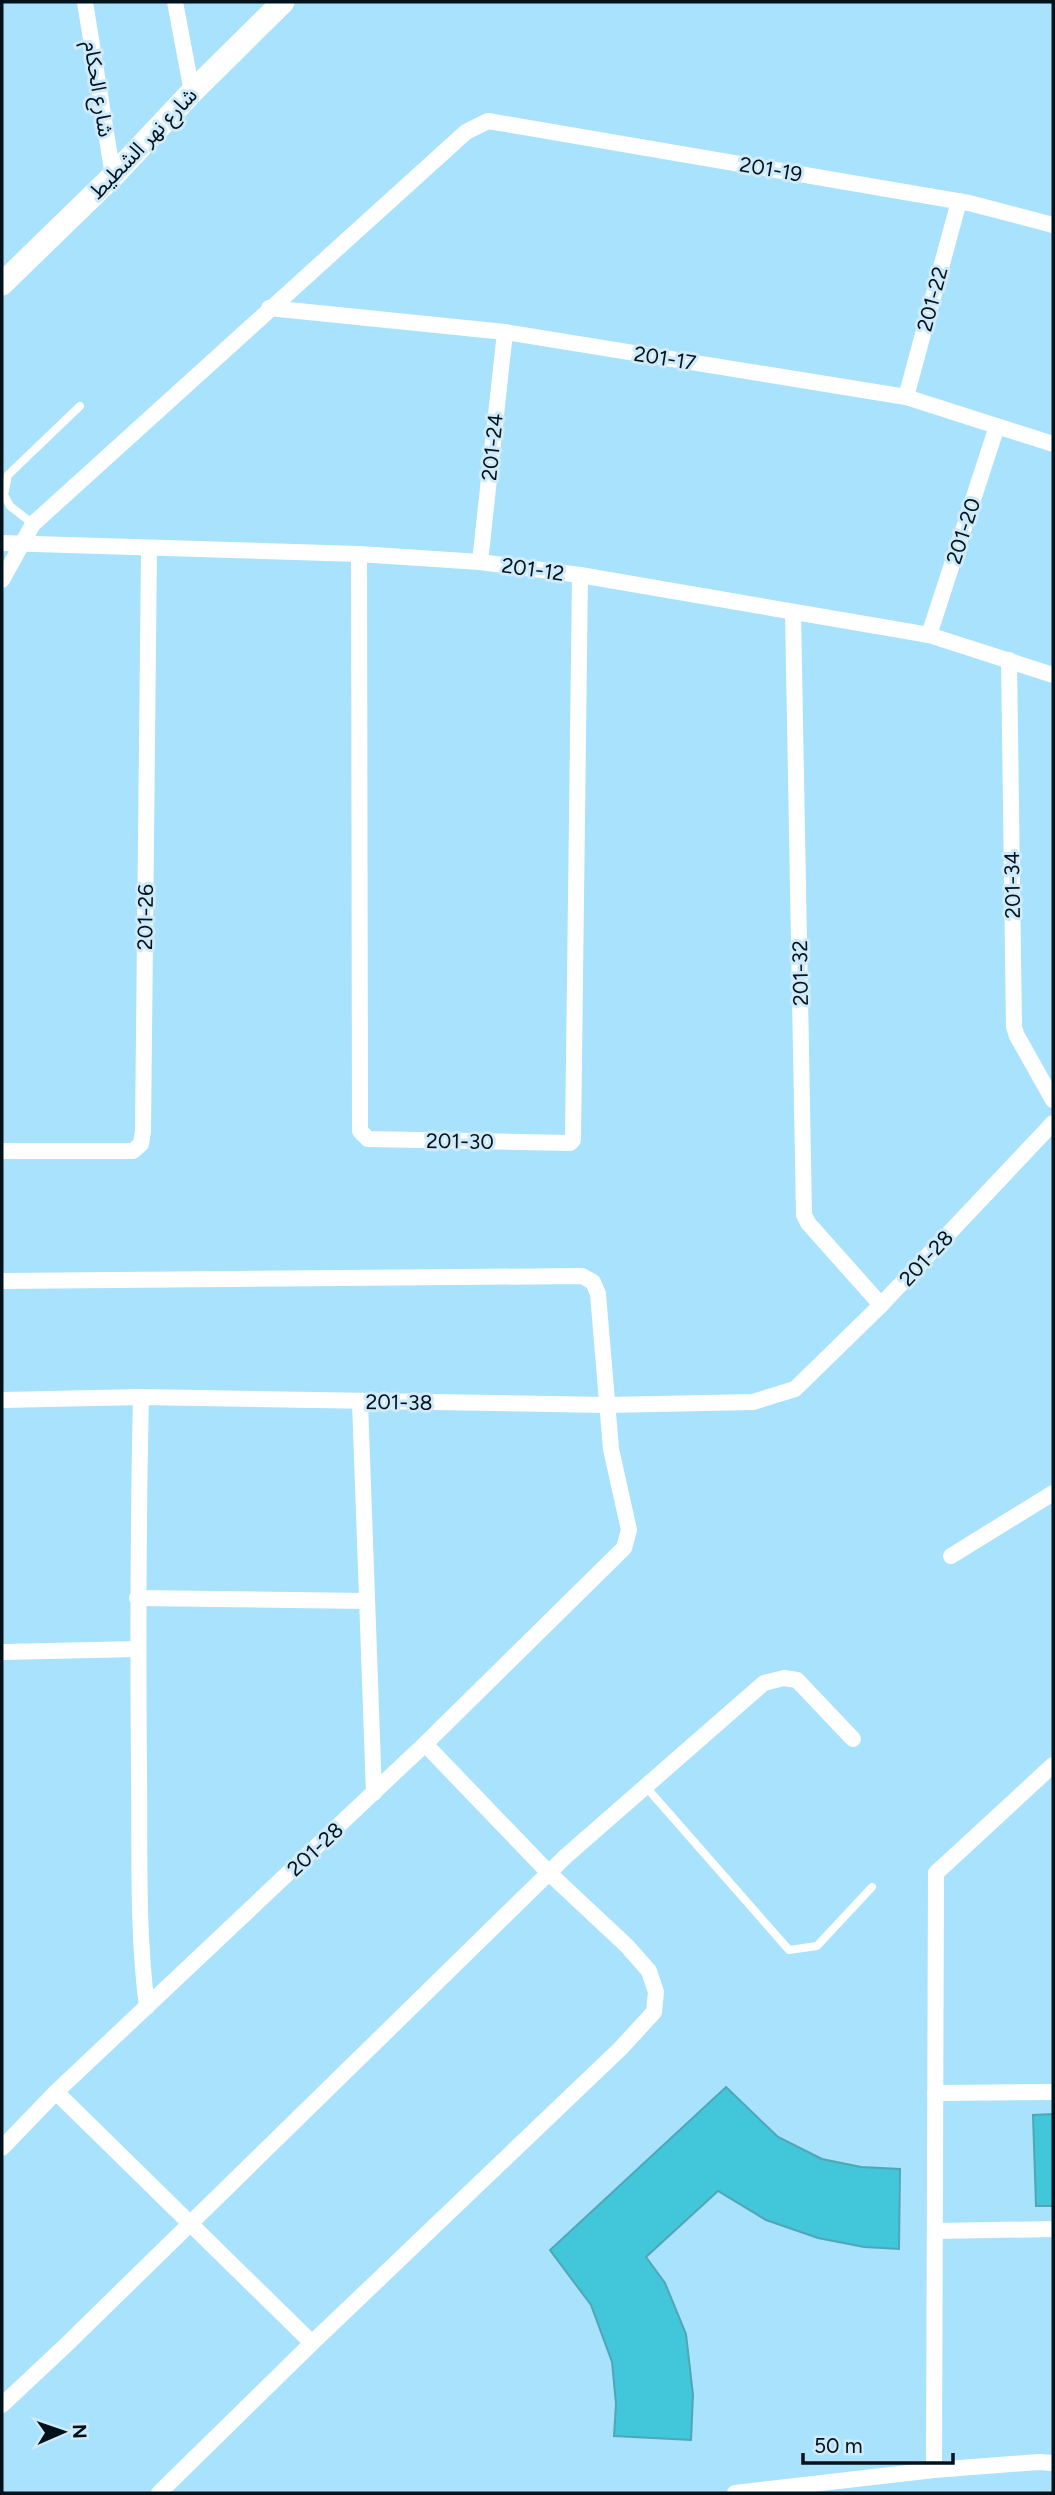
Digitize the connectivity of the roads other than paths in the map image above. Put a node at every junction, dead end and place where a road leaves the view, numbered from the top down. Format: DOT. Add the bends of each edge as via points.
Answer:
graph roads {
  1 [pos="85,2"];
  2 [pos="175,2"];
  3 [pos="281,3"];
  4 [pos="192,92"];
  5 [pos="113,176"];
  6 [pos="959,201"];
  7 [pos="1053,225"];
  8 [pos="2,284"];
  9 [pos="269,308"];
  10 [pos="505,332"];
  11 [pos="906,397"];
  12 [pos="80,406"];
  13 [pos="997,426"];
  14 [pos="1053,444"];
  15 [pos="33,524"];
  16 [pos="2,543"];
  17 [pos="21,543"];
  18 [pos="149,548"];
  19 [pos="359,554"];
  20 [pos="480,562"];
  21 [pos="580,575"];
  22 [pos="2,580"];
  23 [pos="793,612"];
  24 [pos="929,635"];
  25 [pos="1009,660"];
  26 [pos="1053,675"];
  27 [pos="1053,1100"];
  28 [pos="1053,1123"];
  29 [pos="2,1151"];
  30 [pos="2,1280"];
  31 [pos="881,1305"];
  32 [pos="795,1389"];
  33 [pos="141,1397"];
  34 [pos="2,1400"];
  35 [pos="360,1402"];
  36 [pos="607,1405"];
  37 [pos="1053,1493"];
  38 [pos="951,1556"];
  39 [pos="137,1598"];
  40 [pos="367,1601"];
  41 [pos="138,1649"];
  42 [pos="2,1652"];
  43 [pos="853,1739"];
  44 [pos="425,1744"];
  45 [pos="1053,1765"];
  46 [pos="646,1787"];
  47 [pos="374,1793"];
  48 [pos="549,1873"];
  49 [pos="872,1886"];
  50 [pos="147,2007"];
  51 [pos="56,2092"];
  52 [pos="1053,2092"];
  53 [pos="935,2093"];
  54 [pos="2,2148"];
  55 [pos="191,2222"];
  56 [pos="1053,2229"];
  57 [pos="935,2231"];
  58 [pos="312,2343"];
  59 [pos="2,2405"];
  60 [pos="1053,2463"];
  61 [pos="934,2470"];
  62 [pos="794,2490"];
  63 [pos="159,2493"];
  64 [pos="735,2493"];
  1 -- 5 [label="street, شارع الحكام"];
  2 -- 4 [label="street"];
  3 -- 4 [label="main road, شارع نهر الشطيط"];
  4 -- 5 [label="main road, شارع نهر الشطيط"];
  5 -- 8 [label="main road, شارع نهر الشطيط"];
  6 -- 7 [label="street, 201-19"];
  6 -- 9 [label="street, 201-19" via="488,121 466,132"];
  6 -- 11 [label="street, 201-22"];
  9 -- 10 [label="street, 201-17"];
  9 -- 15 [label="street"];
  10 -- 11 [label="street, 201-17"];
  10 -- 20 [label="street, 201-24"];
  11 -- 13 [label="street, 201-17"];
  12 -- 15 [label="lane" via="8,475 4,495 10,506"];
  13 -- 14 [label="street, 201-17"];
  13 -- 24 [label="street, 201-20"];
  15 -- 17 [label="street"];
  16 -- 17 [label="street, 201-12"];
  17 -- 18 [label="street, 201-12"];
  17 -- 22 [label="street"];
  18 -- 19 [label="street, 201-12"];
  18 -- 29 [label="street, 201-26" via="141,1144 133,1151"];
  19 -- 20 [label="street, 201-12"];
  19 -- 21 [label="street, 201-30" via="360,1131 368,1139 573,1140"];
  20 -- 21 [label="street, 201-12"];
  21 -- 23 [label="street, 201-12"];
  23 -- 24 [label="street, 201-12"];
  23 -- 31 [label="street, 201-32" via="804,1215"];
  24 -- 25 [label="street, 201-12"];
  25 -- 26 [label="street, 201-12"];
  25 -- 27 [label="street, 201-34" via="1014,1027"];
  28 -- 31 [label="street, 201-28"];
  30 -- 36 [label="street" via="582,1276 593,1282 597,1294"];
  31 -- 32 [label="street, 201-28"];
  32 -- 36 [label="street, 201-38" via="753,1402"];
  33 -- 34 [label="street, 201-38"];
  33 -- 35 [label="street, 201-38"];
  33 -- 39 [label="street"];
  35 -- 36 [label="street, 201-38"];
  35 -- 40 [label="street"];
  36 -- 44 [label="street, 201-28" via="629,1530 624,1548"];
  37 -- 38 [label="street"];
  39 -- 40 [label="street"];
  39 -- 41 [label="street"];
  40 -- 47 [label="street"];
  41 -- 42 [label="street"];
  41 -- 50 [label="street" via="141,1935"];
  43 -- 46 [label="street" via="797,1680 784,1678 764,1683"];
  44 -- 47 [label="street, 201-28"];
  44 -- 48 [label="street"];
  45 -- 53 [label="street" via="936,1872"];
  46 -- 48 [label="street"];
  46 -- 49 [label="lane" via="789,1950 817,1946"];
  47 -- 50 [label="street, 201-28"];
  48 -- 55 [label="street"];
  48 -- 58 [label="street" via="649,1970 656,1992 654,2012"];
  50 -- 51 [label="street, 201-28"];
  51 -- 54 [label="street, 201-28"];
  51 -- 55 [label="street"];
  52 -- 53 [label="street"];
  53 -- 57 [label="street"];
  55 -- 58 [label="street"];
  55 -- 59 [label="street"];
  56 -- 57 [label="street"];
  57 -- 61 [label="street"];
  58 -- 63 [label="street"];
  60 -- 61 [label="street"];
  61 -- 62 [label="street"];
  62 -- 64 [label="street"];
}
